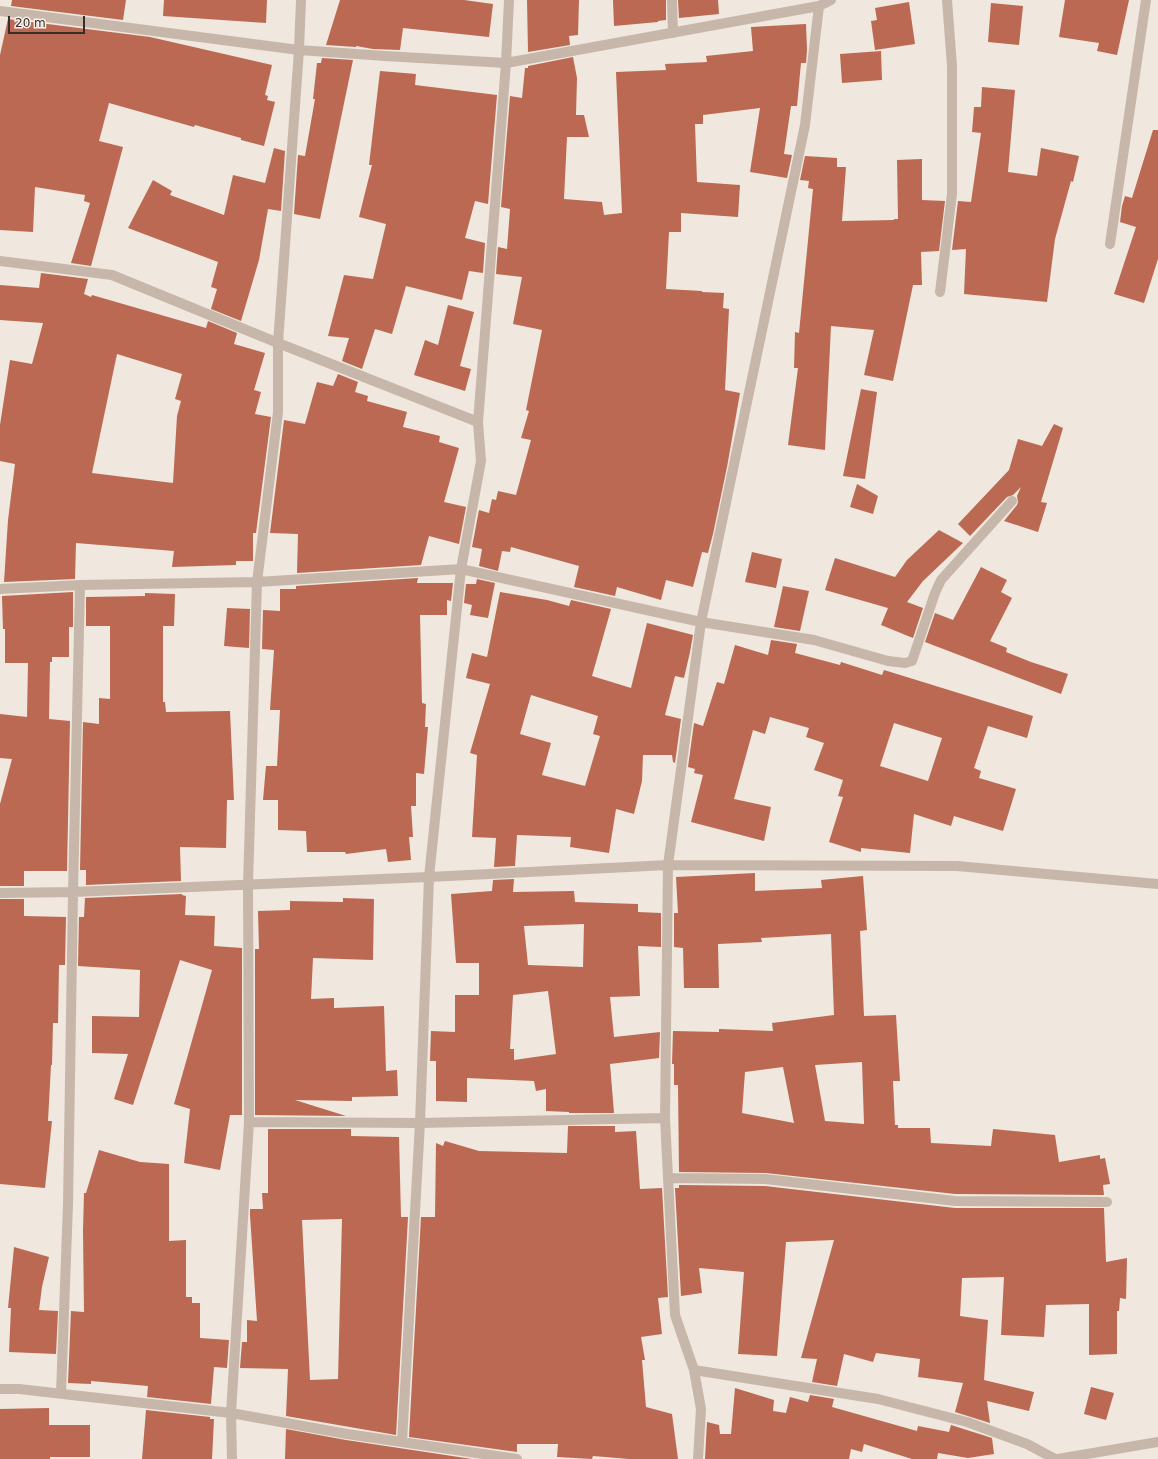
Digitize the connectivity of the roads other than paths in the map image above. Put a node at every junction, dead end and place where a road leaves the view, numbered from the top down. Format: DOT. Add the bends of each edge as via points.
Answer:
graph roads {
  1 [pos="301,0"];
  2 [pos="509,0"];
  3 [pos="672,0"];
  4 [pos="832,0"];
  5 [pos="947,0"];
  6 [pos="1146,0"];
  7 [pos="819,6"];
  8 [pos="0,11"];
  9 [pos="673,33"];
  10 [pos="299,50"];
  11 [pos="506,62"];
  12 [pos="1110,244"];
  13 [pos="0,261"];
  14 [pos="940,292"];
  15 [pos="278,343"];
  16 [pos="478,422"];
  17 [pos="1012,501"];
  18 [pos="461,570"];
  19 [pos="257,582"];
  20 [pos="80,586"];
  21 [pos="0,589"];
  22 [pos="701,622"];
  23 [pos="668,865"];
  24 [pos="429,877"];
  25 [pos="1158,884"];
  26 [pos="248,885"];
  27 [pos="73,892"];
  28 [pos="0,893"];
  29 [pos="665,1118"];
  30 [pos="249,1122"];
  31 [pos="420,1124"];
  32 [pos="668,1178"];
  33 [pos="1107,1202"];
  34 [pos="694,1370"];
  35 [pos="0,1389"];
  36 [pos="62,1393"];
  37 [pos="231,1413"];
  38 [pos="402,1442"];
  39 [pos="1158,1442"];
  40 [pos="464,1456"];
  41 [pos="232,1459"];
  42 [pos="517,1459"];
  43 [pos="698,1459"];
  44 [pos="1054,1459"];
  45 [pos="1058,1459"];
  1 -- 10 [label="street"];
  2 -- 11 [label="street"];
  3 -- 9 [label="street"];
  4 -- 7 [label="street"];
  5 -- 14 [label="street" via="952,66 952,194"];
  6 -- 12 [label="street"];
  7 -- 9 [label="street"];
  7 -- 22 [label="street" via="805,126"];
  8 -- 10 [label="street"];
  9 -- 11 [label="street"];
  10 -- 11 [label="street"];
  10 -- 15 [label="street"];
  11 -- 16 [label="street"];
  13 -- 15 [label="street" via="112,275"];
  15 -- 16 [label="street"];
  15 -- 19 [label="street" via="278,412"];
  16 -- 18 [label="street" via="481,461"];
  17 -- 22 [label="street" via="941,580 912,661 888,661 814,640"];
  18 -- 19 [label="street"];
  18 -- 22 [label="street"];
  18 -- 24 [label="street"];
  19 -- 20 [label="street"];
  19 -- 26 [label="street"];
  20 -- 21 [label="street"];
  20 -- 27 [label="street"];
  22 -- 23 [label="street"];
  23 -- 24 [label="street"];
  23 -- 25 [label="street" via="957,866"];
  23 -- 29 [label="street"];
  24 -- 26 [label="street"];
  24 -- 31 [label="street"];
  26 -- 27 [label="street"];
  26 -- 30 [label="street"];
  27 -- 28 [label="street"];
  27 -- 36 [label="street"];
  29 -- 31 [label="street"];
  29 -- 32 [label="street"];
  30 -- 31 [label="street"];
  30 -- 37 [label="street"];
  31 -- 38 [label="street"];
  32 -- 33 [label="street" via="765,1179 955,1201"];
  32 -- 34 [label="street" via="675,1315"];
  34 -- 43 [label="street" via="701,1410"];
  34 -- 44 [label="street" via="878,1399 967,1422 1027,1444"];
  35 -- 36 [label="street"];
  36 -- 37 [label="street"];
  37 -- 38 [label="street"];
  37 -- 41 [label="street"];
  38 -- 40 [label="street"];
  39 -- 45 [label="street"];
  40 -- 42 [label="street"];
}
